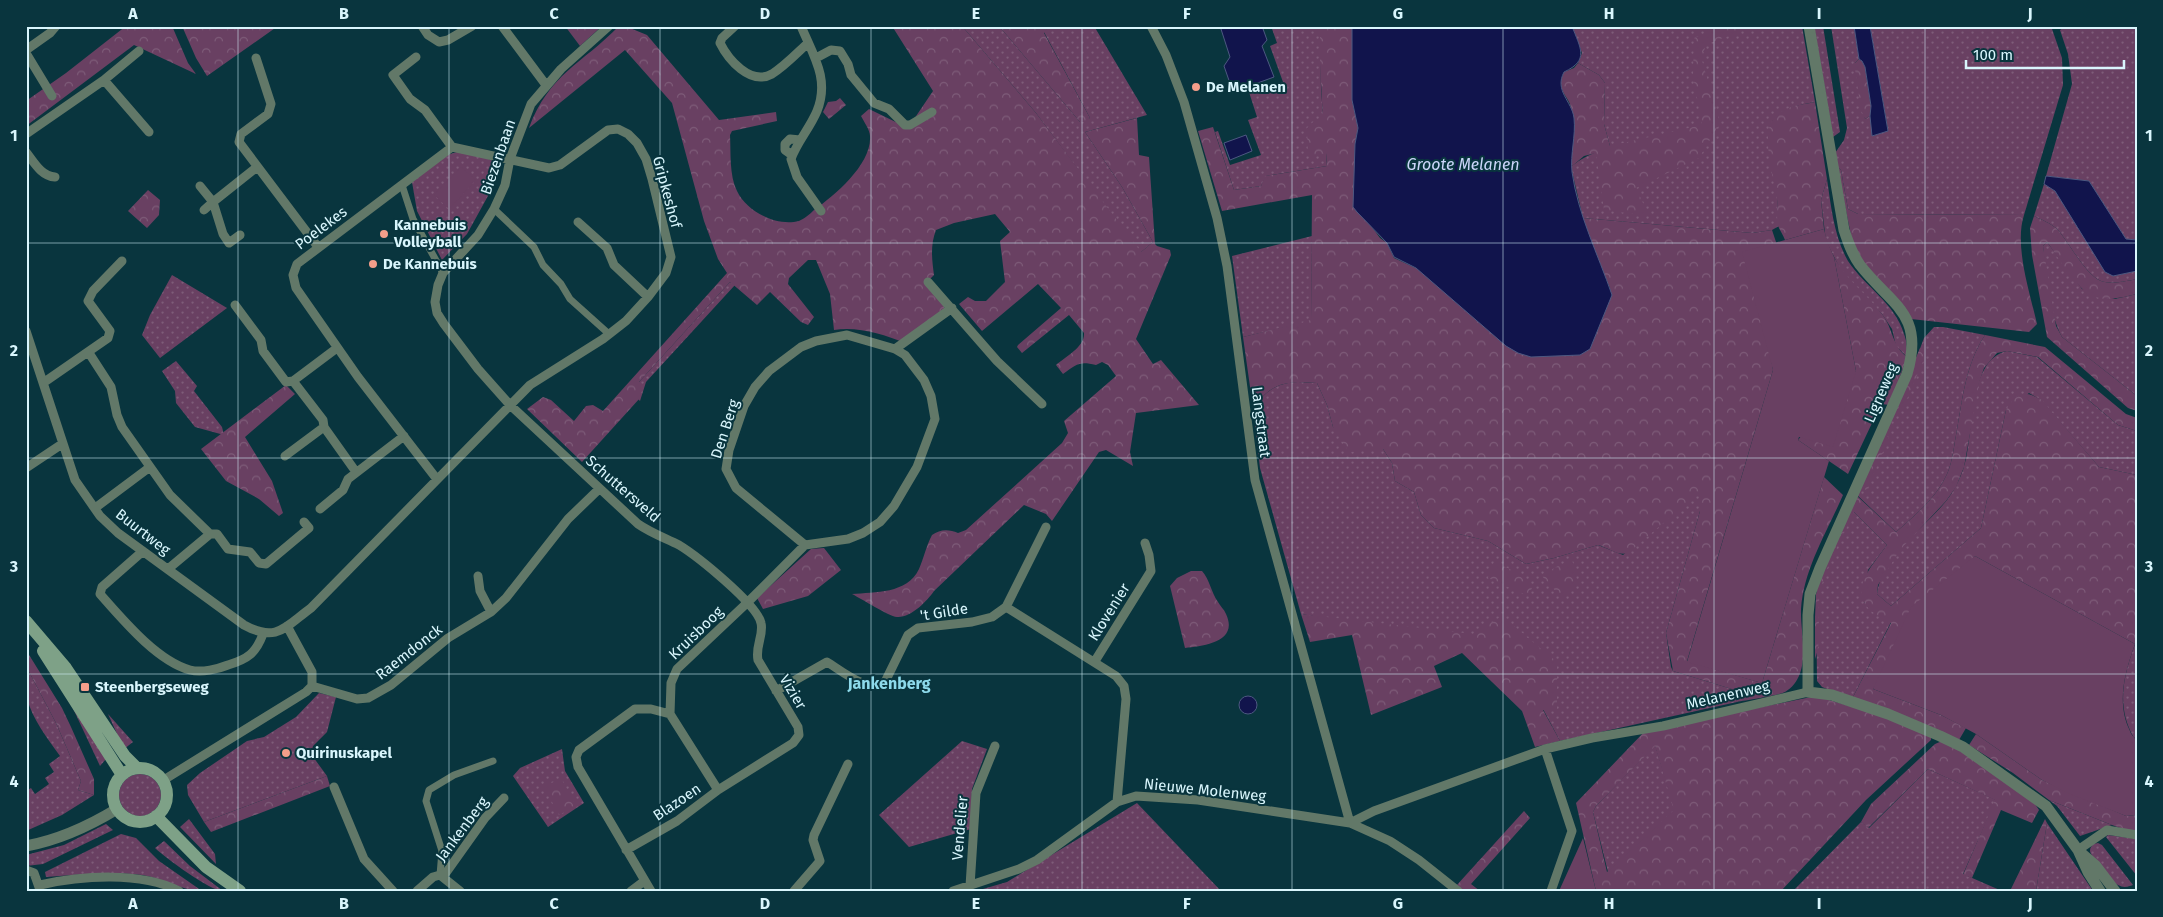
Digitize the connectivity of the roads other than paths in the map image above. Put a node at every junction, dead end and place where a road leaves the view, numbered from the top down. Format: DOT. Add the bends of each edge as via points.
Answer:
graph roads {
  1 [pos="56,26"];
  2 [pos="422,26"];
  3 [pos="472,26"];
  4 [pos="502,26"];
  5 [pos="609,26"];
  6 [pos="735,26"];
  7 [pos="802,26"];
  8 [pos="1150,26"];
  9 [pos="1809,26"];
  10 [pos="808,43"];
  11 [pos="26,51"];
  12 [pos="139,51"];
  13 [pos="416,57"];
  14 [pos="256,58"];
  15 [pos="816,58"];
  16 [pos="104,80"];
  17 [pos="546,85"];
  18 [pos="52,96"];
  19 [pos="932,112"];
  20 [pos="150,132"];
  21 [pos="26,134"];
  22 [pos="452,147"];
  23 [pos="26,152"];
  24 [pos="510,159"];
  25 [pos="256,167"];
  26 [pos="55,177"];
  27 [pos="402,185"];
  28 [pos="200,186"];
  29 [pos="213,202"];
  30 [pos="494,209"];
  31 [pos="204,210"];
  32 [pos="820,211"];
  33 [pos="578,222"];
  34 [pos="240,235"];
  35 [pos="318,247"];
  36 [pos="122,261"];
  37 [pos="443,273"];
  38 [pos="928,282"];
  39 [pos="648,297"];
  40 [pos="235,305"];
  41 [pos="952,308"];
  42 [pos="26,331"];
  43 [pos="609,334"];
  44 [pos="337,348"];
  45 [pos="895,349"];
  46 [pos="89,353"];
  47 [pos="35,359"];
  48 [pos="26,365"];
  49 [pos="293,381"];
  50 [pos="44,383"];
  51 [pos="1042,404"];
  52 [pos="510,405"];
  53 [pos="324,427"];
  54 [pos="404,436"];
  55 [pos="62,444"];
  56 [pos="285,456"];
  57 [pos="150,467"];
  58 [pos="26,468"];
  59 [pos="356,472"];
  60 [pos="436,478"];
  61 [pos="599,489"];
  62 [pos="95,508"];
  63 [pos="320,509"];
  64 [pos="304,522"];
  65 [pos="1046,527"];
  66 [pos="210,534"];
  67 [pos="1145,543"];
  68 [pos="805,545"];
  69 [pos="144,551"];
  70 [pos="168,569"];
  71 [pos="478,576"];
  72 [pos="748,602"];
  73 [pos="1006,607"];
  74 [pos="491,612"];
  75 [pos="29,625"];
  76 [pos="287,626"];
  77 [pos="263,634"];
  78 [pos="1095,661"];
  79 [pos="312,686"];
  80 [pos="776,691"];
  81 [pos="1808,692"];
  82 [pos="670,714"];
  83 [pos="995,746"];
  84 [pos="1545,749"];
  85 [pos="493,761"];
  86 [pos="848,764"];
  87 [pos="137,768"];
  88 [pos="122,775"];
  89 [pos="162,781"];
  90 [pos="334,787"];
  91 [pos="718,790"];
  92 [pos="504,798"];
  93 [pos="1117,802"];
  94 [pos="117,809"];
  95 [pos="156,816"];
  96 [pos="1350,823"];
  97 [pos="2137,835"];
  98 [pos="26,846"];
  99 [pos="626,850"];
  100 [pos="2078,850"];
  101 [pos="30,871"];
  102 [pos="441,876"];
  103 [pos="644,882"];
  104 [pos="970,886"];
  105 [pos="40,888"];
  106 [pos="179,891"];
  107 [pos="240,891"];
  108 [pos="393,891"];
  109 [pos="417,891"];
  110 [pos="460,891"];
  111 [pos="631,891"];
  112 [pos="651,891"];
  113 [pos="794,891"];
  114 [pos="952,891"];
  115 [pos="1458,891"];
  116 [pos="1551,891"];
  117 [pos="2100,891"];
  118 [pos="2114,891"];
  1 -- 11 [label="street"];
  2 -- 3 [label="street" via="428,35 440,42"];
  4 -- 17 [label="street"];
  5 -- 17 [label="street, Biezenbaan"];
  6 -- 10 [label="street" via="720,43 739,68 754,76 771,74"];
  7 -- 10 [label="street"];
  8 -- 96 [label="street, Langstraat" via="1166,55 1184,102 1217,218 1227,266 1255,480"];
  9 -- 81 [label="street, Ligneweg" via="1845,235 1858,262 1905,316 1912,350 1907,374 1810,594"];
  10 -- 15 [label="street"];
  11 -- 18 [label="street"];
  12 -- 16 [label="street"];
  13 -- 22 [label="street" via="390,78 425,110"];
  14 -- 25 [label="street" via="271,104 268,114 243,132 239,139"];
  15 -- 19 [label="street" via="831,50 840,51 851,74 874,103 889,109 905,125"];
  15 -- 32 [label="street" via="823,90 816,112 791,159 797,177"];
  16 -- 20 [label="street"];
  16 -- 21 [label="street"];
  17 -- 24 [label="street, Biezenbaan" via="531,104"];
  22 -- 24 [label="street"];
  22 -- 27 [label="street, Poelekes"];
  23 -- 26 [label="street" via="41,171"];
  24 -- 30 [label="street, Biezenbaan" via="505,185"];
  24 -- 39 [label="street, Gripkeshof" via="549,168 560,165 608,130 618,128 637,143 646,159 670,257 666,273"];
  25 -- 29 [label="street"];
  25 -- 35 [label="street"];
  27 -- 35 [label="street, Poelekes"];
  27 -- 37 [label="street" via="413,219"];
  28 -- 29 [label="street"];
  29 -- 31 [label="street"];
  29 -- 34 [label="street" via="229,243"];
  30 -- 37 [label="street, Biezenbaan" via="478,235"];
  30 -- 43 [label="street" via="534,247 543,265 570,299"];
  33 -- 39 [label="street" via="608,248 614,264"];
  35 -- 44 [label="street, Poelekes" via="297,264 293,275 296,288"];
  36 -- 46 [label="street" via="89,296 89,305 110,331 108,338"];
  37 -- 52 [label="street, Biezenbaan" via="436,294 437,313 478,369"];
  38 -- 41 [label="street"];
  39 -- 43 [label="street, Gripkeshof"];
  40 -- 49 [label="street" via="261,340 263,351 283,380"];
  41 -- 45 [label="street"];
  41 -- 51 [label="street" via="997,360"];
  42 -- 47 [label="street, Buurtweg"];
  43 -- 52 [label="street, Gripkeshof" via="530,385"];
  44 -- 49 [label="street"];
  44 -- 54 [label="street, Poelekes"];
  45 -- 68 [label="street, Den Berg" via="905,355 924,380 931,396 935,419 917,467 894,506 880,522 848,539"];
  45 -- 68 [label="street, Den Berg" via="847,334 816,341 801,347 769,370 744,406 726,469 736,488"];
  46 -- 50 [label="street"];
  46 -- 57 [label="street" via="111,387 122,427"];
  47 -- 48 [label="street"];
  47 -- 50 [label="street, Buurtweg"];
  49 -- 53 [label="street" via="323,420"];
  50 -- 55 [label="street, Buurtweg"];
  52 -- 60 [label="street"];
  52 -- 61 [label="street, Schuttersveld"];
  53 -- 56 [label="street"];
  53 -- 59 [label="street"];
  54 -- 59 [label="street"];
  54 -- 60 [label="street, Poelekes"];
  55 -- 58 [label="street"];
  55 -- 62 [label="street, Buurtweg" via="75,480"];
  57 -- 62 [label="street"];
  57 -- 66 [label="street" via="175,500"];
  59 -- 63 [label="street" via="343,490"];
  60 -- 76 [label="street" via="318,601"];
  61 -- 72 [label="street, Schuttersveld" via="652,534 679,545 699,559"];
  61 -- 74 [label="street, Raemdonck" via="568,519 506,598"];
  62 -- 69 [label="street, Buurtweg" via="118,533"];
  64 -- 66 [label="street" via="309,528 266,564 259,563 250,552 228,549 217,534"];
  65 -- 73 [label="street"];
  66 -- 70 [label="street"];
  67 -- 78 [label="street, Klovenier" via="1151,571"];
  68 -- 72 [label="street"];
  69 -- 70 [label="street, Buurtweg"];
  69 -- 77 [label="street" via="104,585 100,594 166,659 192,671 222,667 252,654"];
  70 -- 77 [label="street, Buurtweg" via="244,625"];
  71 -- 74 [label="street" via="480,592"];
  72 -- 80 [label="street, Vizier" via="762,624 756,650 758,660"];
  72 -- 82 [label="street, Kruisboog" via="677,669 671,683"];
  73 -- 78 [label="street"];
  73 -- 80 [label="street, 't Gilde" via="992,617 972,622 918,628 908,635 885,682 880,685 863,683 827,662"];
  74 -- 79 [label="street, Raemdonck" via="448,638 392,685 368,698 357,699"];
  75 -- 87 [label="main road" via="66,668 125,756"];
  75 -- 88 [label="main road"];
  76 -- 77 [label="street" via="278,632"];
  76 -- 79 [label="street" via="312,672"];
  78 -- 93 [label="street, Klovenier" via="1124,686 1126,699"];
  79 -- 89 [label="street"];
  80 -- 91 [label="street, Vizier" via="798,727 799,735 793,743"];
  81 -- 84 [label="street, Melanenweg" via="1663,726"];
  81 -- 100 [label="street, Melanenweg" via="1832,695 1888,714 1963,747 2046,806"];
  82 -- 91 [label="street, Blazoen"];
  82 -- 99 [label="street" via="642,708 629,711 580,750 576,757 578,767"];
  83 -- 104 [label="street, Vendelier" via="976,794"];
  84 -- 96 [label="street, Melanenweg"];
  84 -- 116 [label="street" via="1572,831"];
  85 -- 102 [label="street, Jankenberg" via="454,775 429,790 426,801 442,850"];
  86 -- 113 [label="street" via="814,835 820,861"];
  87 -- 88 [label="main road"];
  87 -- 89 [label="main road" via="149,770"];
  88 -- 94 [label="main road" via="114,787"];
  89 -- 95 [label="main road" via="166,797"];
  90 -- 108 [label="street" via="364,859"];
  91 -- 99 [label="street, Blazoen" via="677,821"];
  92 -- 102 [label="street, Jankenberg"];
  93 -- 96 [label="street, Nieuwe Molenweg" via="1136,796 1198,800"];
  93 -- 104 [label="street, Nieuwe Molenweg" via="1037,860"];
  94 -- 95 [label="main road" via="126,818 138,821"];
  94 -- 98 [label="street" via="68,835"];
  95 -- 107 [label="main road" via="206,867"];
  96 -- 115 [label="street, Nieuwe Molenweg" via="1397,846"];
  97 -- 100 [label="street" via="2111,830 2098,834"];
  99 -- 103 [label="street"];
  100 -- 117 [label="street, Melanenweg"];
  100 -- 118 [label="street, Melanenweg" via="2096,866"];
  101 -- 105 [label="street"];
  102 -- 109 [label="street, Jankenberg" via="433,877"];
  102 -- 110 [label="street, Jankenberg"];
  103 -- 111 [label="street"];
  103 -- 112 [label="street"];
  104 -- 114 [label="street, Nieuwe Molenweg"];
  105 -- 106 [label="street" via="60,881 103,878 151,880"];
}
